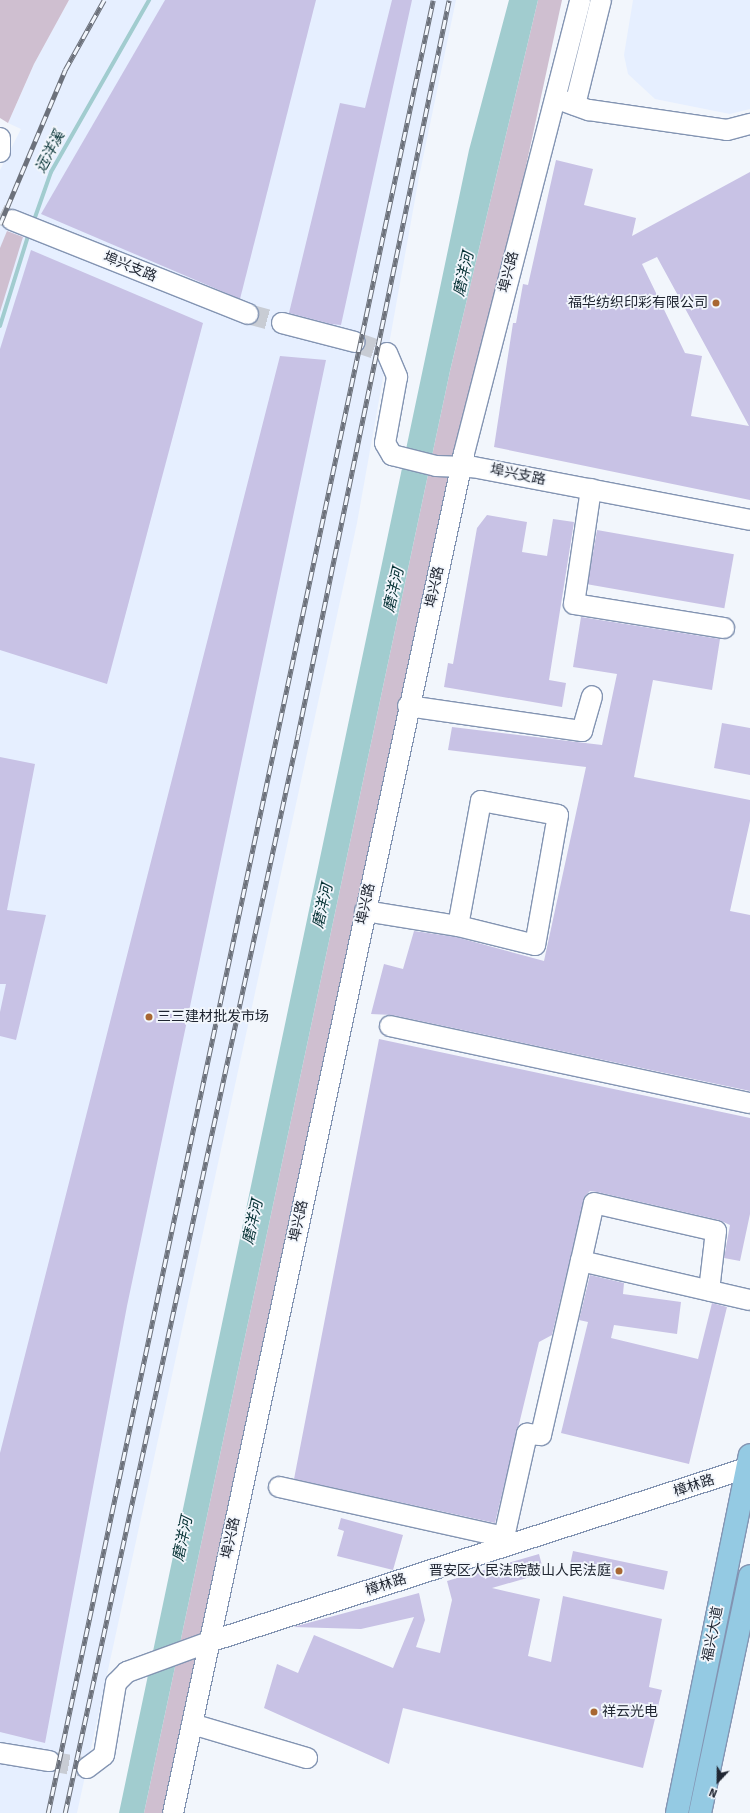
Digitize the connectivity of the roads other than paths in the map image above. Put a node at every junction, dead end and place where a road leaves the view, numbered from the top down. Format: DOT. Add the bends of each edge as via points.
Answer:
graph roads {
  1 [pos="580,0"];
  2 [pos="601,0"];
  3 [pos="567,102"];
  4 [pos="750,124"];
  5 [pos="0,138"];
  6 [pos="0,152"];
  7 [pos="12,220"];
  8 [pos="248,314"];
  9 [pos="282,323"];
  10 [pos="355,342"];
  11 [pos="387,353"];
  12 [pos="461,467"];
  13 [pos="591,489"];
  14 [pos="750,520"];
  15 [pos="724,628"];
  16 [pos="592,696"];
  17 [pos="408,706"];
  18 [pos="365,911"];
  19 [pos="458,926"];
  20 [pos="390,1026"];
  21 [pos="750,1103"];
  22 [pos="581,1261"];
  23 [pos="709,1291"];
  24 [pos="750,1300"];
  25 [pos="749,1463"];
  26 [pos="279,1488"];
  27 [pos="750,1576"];
  28 [pos="209,1642"];
  29 [pos="192,1724"];
  30 [pos="0,1753"];
  31 [pos="307,1758"];
  32 [pos="49,1762"];
  33 [pos="88,1768"];
  34 [pos="173,1813"];
  35 [pos="677,1813"];
  36 [pos="700,1813"];
  1 -- 3 [label="street, 埠兴路"];
  2 -- 3 [label="street, 埠兴路"];
  3 -- 4 [label="street" via="635,118 727,130"];
  3 -- 12 [label="street, 埠兴路" via="546,126"];
  5 -- 6 [label="street"];
  7 -- 8 [label="street, 埠兴支路"];
  9 -- 10 [label="street"];
  11 -- 12 [label="street, 埠兴支路" via="397,377 385,443 387,450 399,458 436,466"];
  12 -- 13 [label="street, 埠兴支路"];
  12 -- 17 [label="street, 埠兴路"];
  13 -- 14 [label="street, 埠兴支路"];
  13 -- 15 [label="street" via="574,604"];
  16 -- 17 [label="street" via="582,731"];
  17 -- 18 [label="street, 埠兴路"];
  18 -- 19 [label="street"];
  18 -- 28 [label="street, 埠兴路"];
  19 -- 19 [label="street" via="535,945 558,815 481,801"];
  20 -- 21 [label="street"];
  22 -- 23 [label="street"];
  22 -- 23 [label="street" via="594,1203 709,1229 716,1231"];
  22 -- 26 [label="street" via="541,1435 527,1434 504,1537"];
  23 -- 24 [label="street"];
  25 -- 28 [label="street, 樟林路"];
  25 -- 35 [label="main road, 福兴大道"];
  27 -- 36 [label="main road, 福兴大道"];
  28 -- 29 [label="street, 埠兴路"];
  28 -- 33 [label="street, 樟林路" via="136,1668 116,1683 104,1755"];
  29 -- 31 [label="street"];
  29 -- 34 [label="street, 埠兴路"];
  30 -- 32 [label="street"];
}
